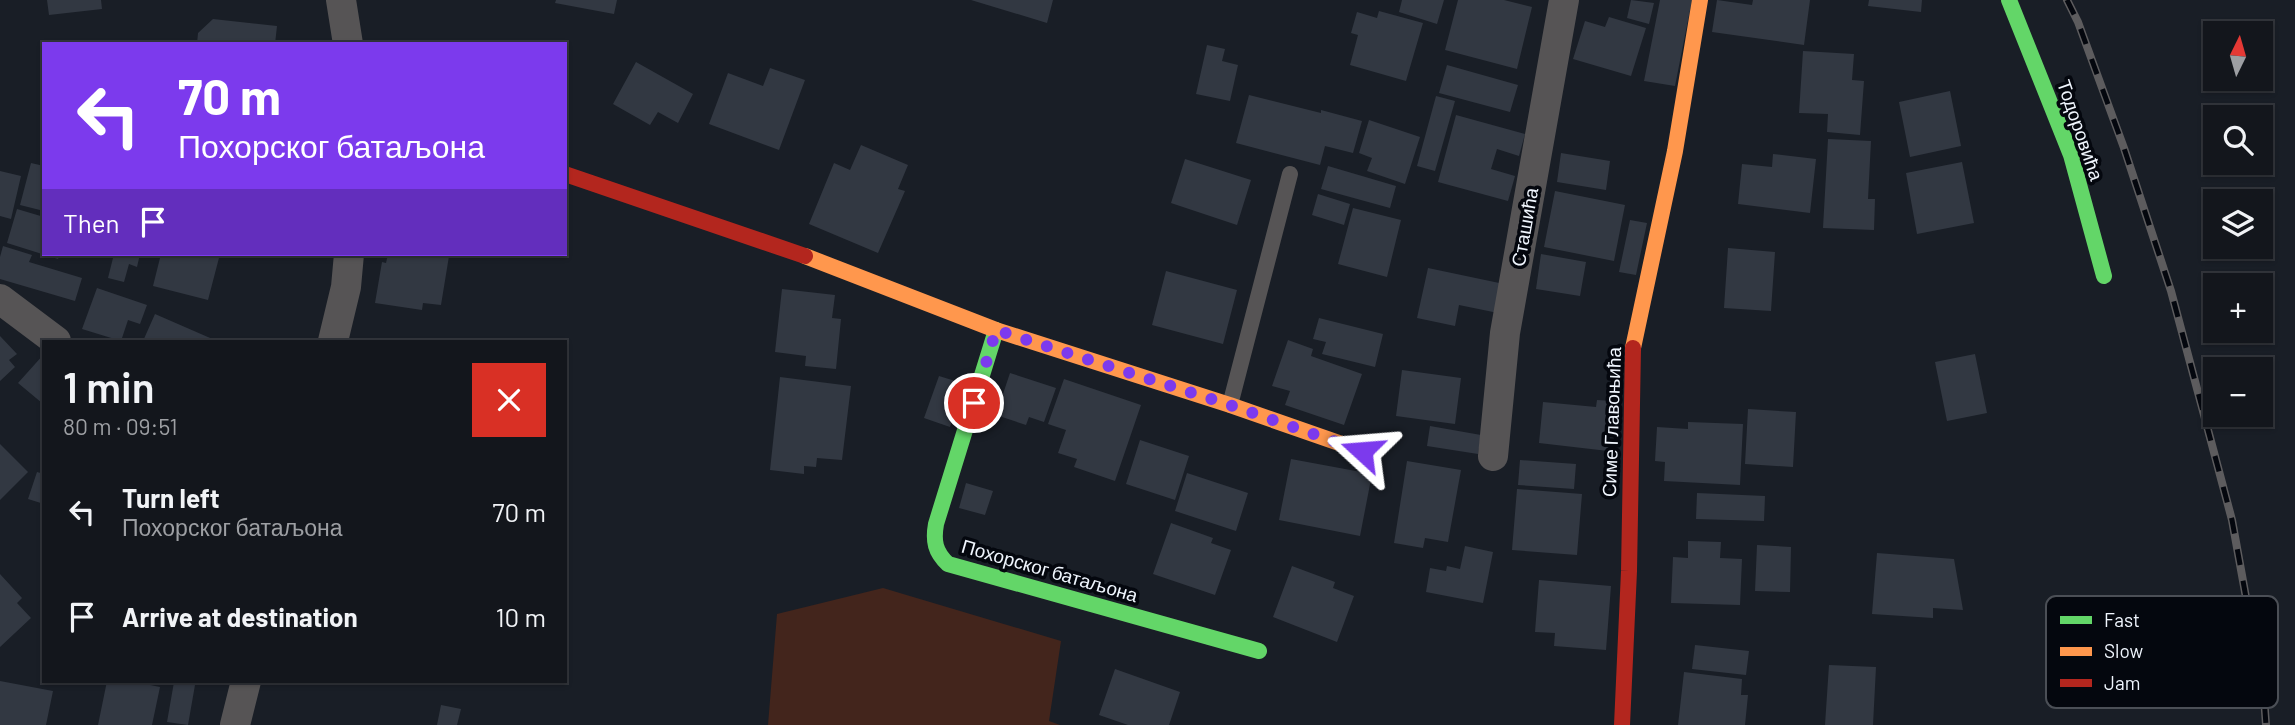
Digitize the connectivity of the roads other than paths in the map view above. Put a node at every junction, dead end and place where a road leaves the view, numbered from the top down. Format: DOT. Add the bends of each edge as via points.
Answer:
graph roads {
  1 [pos="341,0"];
  2 [pos="1564,0"];
  3 [pos="1700,0"];
  4 [pos="2009,0"];
  5 [pos="348,42"];
  6 [pos="567,174"];
  7 [pos="1290,174"];
  8 [pos="349,256"];
  9 [pos="2104,276"];
  10 [pos="0,299"];
  11 [pos="996,330"];
  12 [pos="55,340"];
  13 [pos="332,340"];
  14 [pos="1230,405"];
  15 [pos="1362,451"];
  16 [pos="1493,456"];
  17 [pos="1259,651"];
  18 [pos="246,683"];
  19 [pos="235,725"];
  20 [pos="1622,725"];
  1 -- 5 [label="street"];
  2 -- 16 [label="street, Сташића" via="1505,333"];
  3 -- 20 [label="street, Симе Главоњића" via="1675,151 1632,354"];
  4 -- 9 [label="street, Тодоровића" via="2071,155"];
  6 -- 11 [label="street" via="773,243"];
  7 -- 14 [label="lane"];
  8 -- 13 [label="street"];
  10 -- 12 [label="street"];
  11 -- 14 [label="street"];
  11 -- 17 [label="street, Похорског батаљона" via="936,524 933,545 940,558 948,564"];
  14 -- 15 [label="street"];
  18 -- 19 [label="street"];
}
